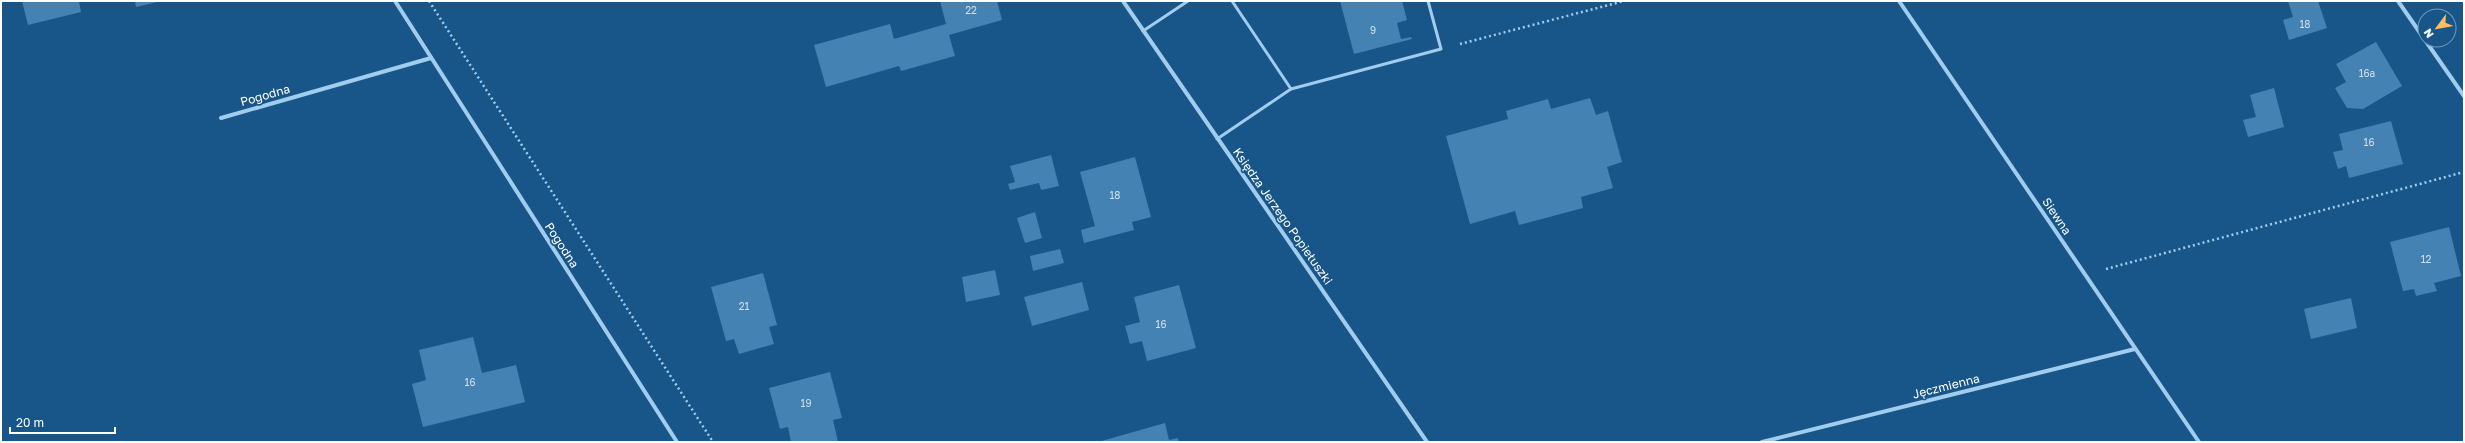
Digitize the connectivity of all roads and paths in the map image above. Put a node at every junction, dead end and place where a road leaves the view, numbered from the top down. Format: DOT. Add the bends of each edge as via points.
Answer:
graph roads {
  1 [pos="395,1"];
  2 [pos="429,1"];
  3 [pos="1123,1"];
  4 [pos="1188,1"];
  5 [pos="1232,1"];
  6 [pos="1428,1"];
  7 [pos="1624,1"];
  8 [pos="1899,1"];
  9 [pos="2398,1"];
  10 [pos="2417,28"];
  11 [pos="1143,31"];
  12 [pos="2431,48"];
  13 [pos="1440,49"];
  14 [pos="431,58"];
  15 [pos="1291,89"];
  16 [pos="2464,96"];
  17 [pos="221,118"];
  18 [pos="1217,139"];
  19 [pos="2464,172"];
  20 [pos="2085,275"];
  21 [pos="2135,349"];
  22 [pos="677,442"];
  23 [pos="713,442"];
  24 [pos="1427,442"];
  25 [pos="1762,442"];
  26 [pos="2199,442"];
  1 -- 14 [label="street, Pogodna"];
  2 -- 23 [label="path"];
  3 -- 11 [label="street, Księdza Jerzego Popiełuszki"];
  4 -- 11 [label="lane"];
  5 -- 15 [label="lane"];
  6 -- 13 [label="lane"];
  7 -- 13 [label="path"];
  8 -- 20 [label="street, Siewna"];
  9 -- 10 [label="street"];
  11 -- 18 [label="street, Księdza Jerzego Popiełuszki"];
  12 -- 16 [label="street"];
  13 -- 15 [label="lane"];
  14 -- 17 [label="street, Pogodna"];
  14 -- 22 [label="street, Pogodna"];
  15 -- 18 [label="lane"];
  18 -- 24 [label="street, Księdza Jerzego Popiełuszki"];
  19 -- 20 [label="path"];
  20 -- 21 [label="street, Siewna"];
  21 -- 25 [label="street, Jęczmienna"];
  21 -- 26 [label="street, Siewna"];
}
